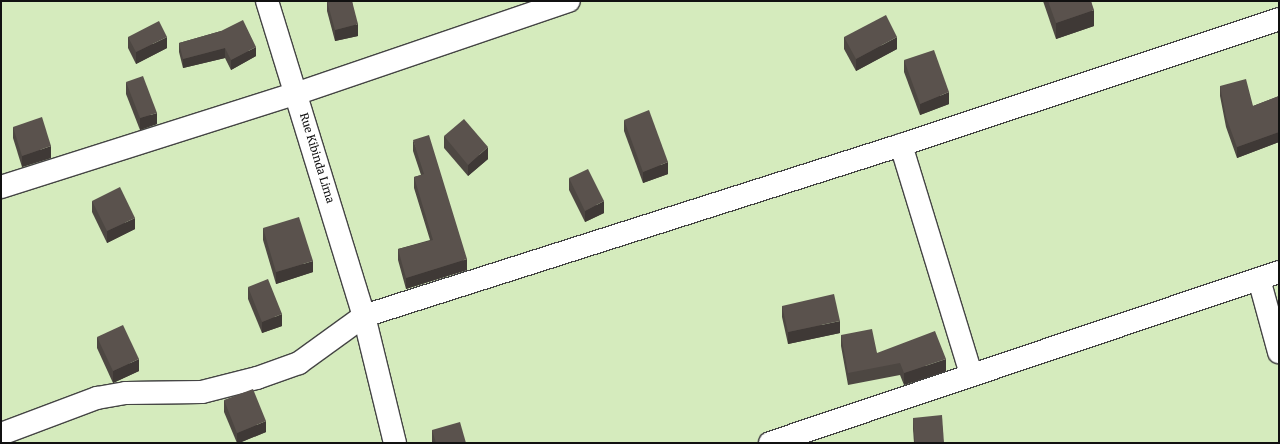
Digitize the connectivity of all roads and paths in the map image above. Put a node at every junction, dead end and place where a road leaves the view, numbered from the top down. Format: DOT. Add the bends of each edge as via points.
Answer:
graph roads {
  1 [pos="267,1"];
  2 [pos="569,1"];
  3 [pos="1279,19"];
  4 [pos="298,93"];
  5 [pos="901,146"];
  6 [pos="1,187"];
  7 [pos="1269,276"];
  8 [pos="364,316"];
  9 [pos="1279,352"];
  10 [pos="970,374"];
  11 [pos="1,434"];
  12 [pos="395,443"];
  13 [pos="770,443"];
  1 -- 4 [label="street, Rue Kibinda Lima"];
  2 -- 4 [label="street"];
  3 -- 5 [label="street"];
  4 -- 6 [label="street"];
  4 -- 8 [label="street, Rue Kibinda Lima"];
  5 -- 8 [label="street"];
  5 -- 10 [label="street"];
  7 -- 9 [label="street"];
  7 -- 10 [label="street"];
  8 -- 11 [label="street" via="299,363 257,378 202,392 126,393 97,398"];
  8 -- 12 [label="street, Rue Kibinda Lima"];
  10 -- 13 [label="street"];
}
